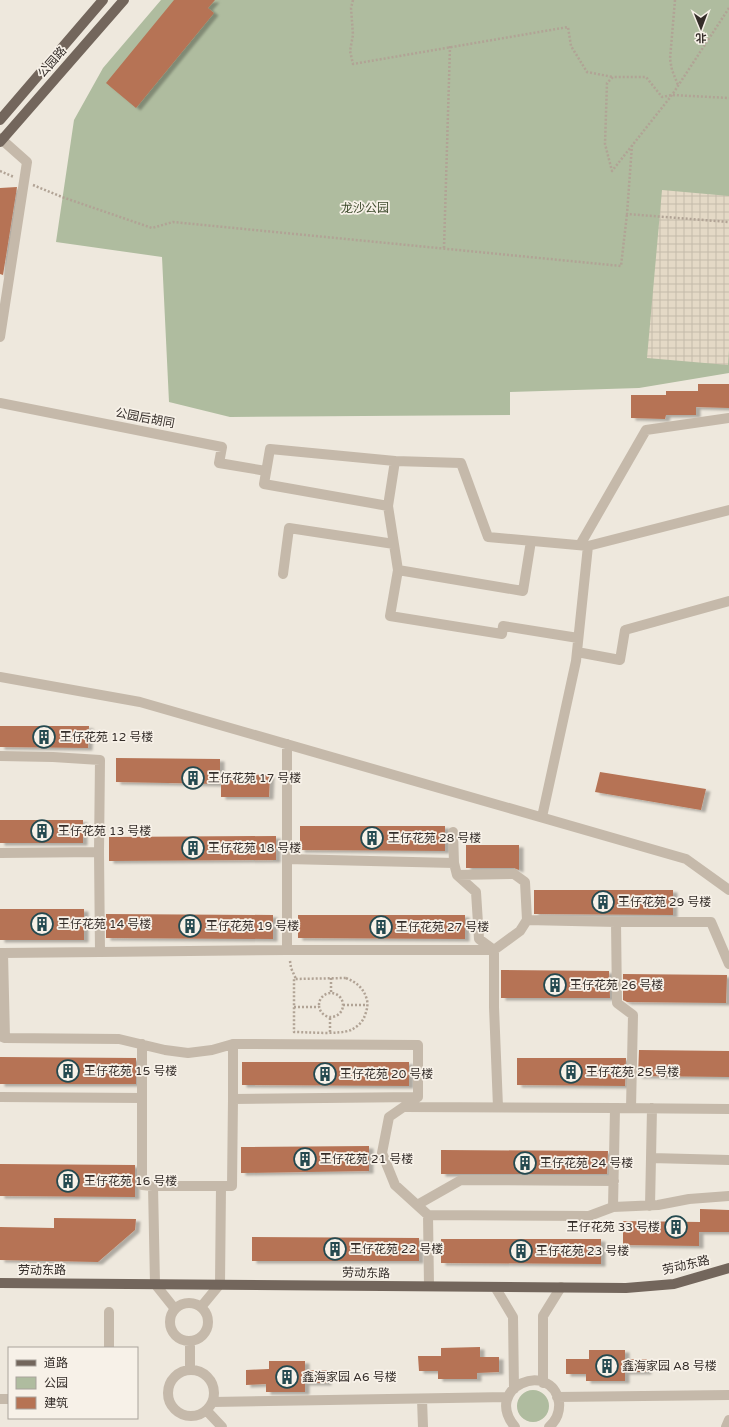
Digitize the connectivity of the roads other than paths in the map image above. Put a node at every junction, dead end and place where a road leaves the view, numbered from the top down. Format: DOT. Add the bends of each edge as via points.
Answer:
graph roads {
  1 [pos="103,0"];
  2 [pos="124,0"];
  3 [pos="0,120"];
  4 [pos="1,140"];
  5 [pos="0,337"];
  6 [pos="0,403"];
  7 [pos="729,418"];
  8 [pos="395,460"];
  9 [pos="266,471"];
  10 [pos="388,506"];
  11 [pos="729,510"];
  12 [pos="531,541"];
  13 [pos="394,544"];
  14 [pos="584,546"];
  15 [pos="398,570"];
  16 [pos="283,574"];
  17 [pos="729,601"];
  18 [pos="578,638"];
  19 [pos="577,652"];
  20 [pos="0,677"];
  21 [pos="286,744"];
  22 [pos="0,756"];
  23 [pos="542,817"];
  24 [pos="453,832"];
  25 [pos="99,852"];
  26 [pos="0,853"];
  27 [pos="287,859"];
  28 [pos="454,863"];
  29 [pos="457,875"];
  30 [pos="729,890"];
  31 [pos="527,920"];
  32 [pos="616,922"];
  33 [pos="287,950"];
  34 [pos="494,950"];
  35 [pos="100,952"];
  36 [pos="2,953"];
  37 [pos="729,964"];
  38 [pos="2,1037"];
  39 [pos="142,1044"];
  40 [pos="233,1044"];
  41 [pos="0,1097"];
  42 [pos="418,1097"];
  43 [pos="142,1098"];
  44 [pos="233,1099"];
  45 [pos="404,1107"];
  46 [pos="498,1107"];
  47 [pos="615,1108"];
  48 [pos="631,1108"];
  49 [pos="652,1108"];
  50 [pos="729,1109"];
  51 [pos="651,1158"];
  52 [pos="729,1160"];
  53 [pos="614,1181"];
  54 [pos="153,1186"];
  55 [pos="221,1186"];
  56 [pos="729,1196"];
  57 [pos="417,1205"];
  58 [pos="650,1206"];
  59 [pos="614,1207"];
  60 [pos="428,1215"];
  61 [pos="729,1268"];
  62 [pos="0,1283"];
  63 [pos="155,1284"];
  64 [pos="220,1284"];
  65 [pos="429,1286"];
  66 [pos="495,1287"];
  67 [pos="561,1287"];
  68 [pos="200,1307"];
  69 [pos="175,1309"];
  70 [pos="109,1312"];
  71 [pos="190,1341"];
  72 [pos="109,1347"];
  73 [pos="190,1370"];
  74 [pos="543,1383"];
  75 [pos="511,1393"];
  76 [pos="729,1394"];
  77 [pos="557,1397"];
  78 [pos="422,1399"];
  79 [pos="213,1402"];
  80 [pos="208,1411"];
  81 [pos="729,1420"];
  82 [pos="222,1427"];
  83 [pos="423,1427"];
  84 [pos="516,1427"];
  85 [pos="549,1427"];
  86 [pos="726,1427"];
  1 -- 3 [label="main road, 公园路"];
  2 -- 4 [label="main road, 公园路"];
  4 -- 5 [label="street" via="27,162"];
  6 -- 9 [label="street, 公园后胡同" via="222,447 219,463"];
  7 -- 14 [label="street" via="646,430"];
  8 -- 9 [label="street" via="270,449"];
  8 -- 10 [label="street"];
  8 -- 12 [label="street" via="461,462 488,537"];
  9 -- 10 [label="street" via="264,484"];
  10 -- 13 [label="street"];
  11 -- 14 [label="street"];
  12 -- 14 [label="street"];
  12 -- 15 [label="street" via="523,591"];
  13 -- 15 [label="street"];
  13 -- 16 [label="street" via="289,528"];
  14 -- 18 [label="street"];
  15 -- 18 [label="street" via="390,616 502,634 503,626"];
  17 -- 19 [label="street" via="625,630 620,660"];
  18 -- 19 [label="street"];
  19 -- 23 [label="street"];
  20 -- 21 [label="street" via="140,702"];
  21 -- 23 [label="street"];
  21 -- 27 [label="street"];
  22 -- 25 [label="street" via="100,760"];
  23 -- 30 [label="street" via="686,859"];
  24 -- 28 [label="street"];
  25 -- 26 [label="street"];
  25 -- 35 [label="street"];
  27 -- 28 [label="street"];
  27 -- 33 [label="street"];
  28 -- 29 [label="street"];
  29 -- 31 [label="street" via="514,874 525,882"];
  29 -- 34 [label="street" via="476,892 479,938"];
  31 -- 32 [label="street"];
  31 -- 34 [label="street" via="520,931"];
  32 -- 37 [label="street" via="711,922"];
  32 -- 48 [label="street" via="617,1003 633,1015"];
  33 -- 34 [label="street"];
  33 -- 35 [label="street"];
  34 -- 46 [label="street"];
  35 -- 36 [label="street"];
  36 -- 38 [label="street"];
  38 -- 39 [label="street" via="119,1038"];
  39 -- 40 [label="street" via="188,1053"];
  39 -- 43 [label="street"];
  40 -- 42 [label="street" via="418,1046"];
  40 -- 44 [label="street"];
  41 -- 43 [label="street"];
  42 -- 44 [label="street"];
  42 -- 45 [label="street"];
  43 -- 54 [label="street" via="142,1185"];
  44 -- 55 [label="street" via="232,1186"];
  45 -- 46 [label="street"];
  45 -- 57 [label="street" via="389,1117 382,1154 395,1185"];
  46 -- 47 [label="street"];
  47 -- 48 [label="street"];
  47 -- 53 [label="street"];
  48 -- 49 [label="street"];
  49 -- 50 [label="street"];
  49 -- 51 [label="street"];
  51 -- 52 [label="street"];
  51 -- 58 [label="street"];
  53 -- 57 [label="street" via="461,1180"];
  53 -- 59 [label="street"];
  54 -- 55 [label="street"];
  54 -- 63 [label="street"];
  55 -- 64 [label="street"];
  56 -- 58 [label="street"];
  57 -- 60 [label="street"];
  58 -- 59 [label="street"];
  59 -- 60 [label="street" via="589,1216"];
  60 -- 65 [label="street"];
  61 -- 67 [label="main road, 劳动东路" via="674,1284 626,1288"];
  62 -- 63 [label="main road, 劳动东路"];
  63 -- 64 [label="main road, 劳动东路"];
  63 -- 69 [label="street"];
  64 -- 65 [label="main road, 劳动东路"];
  64 -- 68 [label="street"];
  65 -- 66 [label="main road, 劳动东路"];
  66 -- 67 [label="main road, 劳动东路"];
  66 -- 75 [label="street" via="513,1317"];
  67 -- 74 [label="street" via="543,1316"];
  68 -- 69 [label="street" via="188,1303"];
  68 -- 71 [label="street" via="208,1318 208,1324 202,1336"];
  69 -- 71 [label="street" via="170,1317 171,1329 178,1338"];
  70 -- 72 [label="street"];
  71 -- 73 [label="street"];
  73 -- 79 [label="street" via="208,1376 215,1390"];
  73 -- 80 [label="street" via="173,1378 169,1385 169,1401 178,1413 185,1416 193,1417"];
  74 -- 75 [label="street" via="532,1380 523,1382"];
  74 -- 77 [label="street" via="554,1391"];
  75 -- 78 [label="street"];
  75 -- 84 [label="street" via="506,1402 506,1411"];
  76 -- 77 [label="street"];
  77 -- 85 [label="street" via="558,1415"];
  78 -- 79 [label="street"];
  78 -- 83 [label="street"];
  79 -- 80 [label="street"];
  80 -- 82 [label="street"];
  81 -- 86 [label="street"];
}
